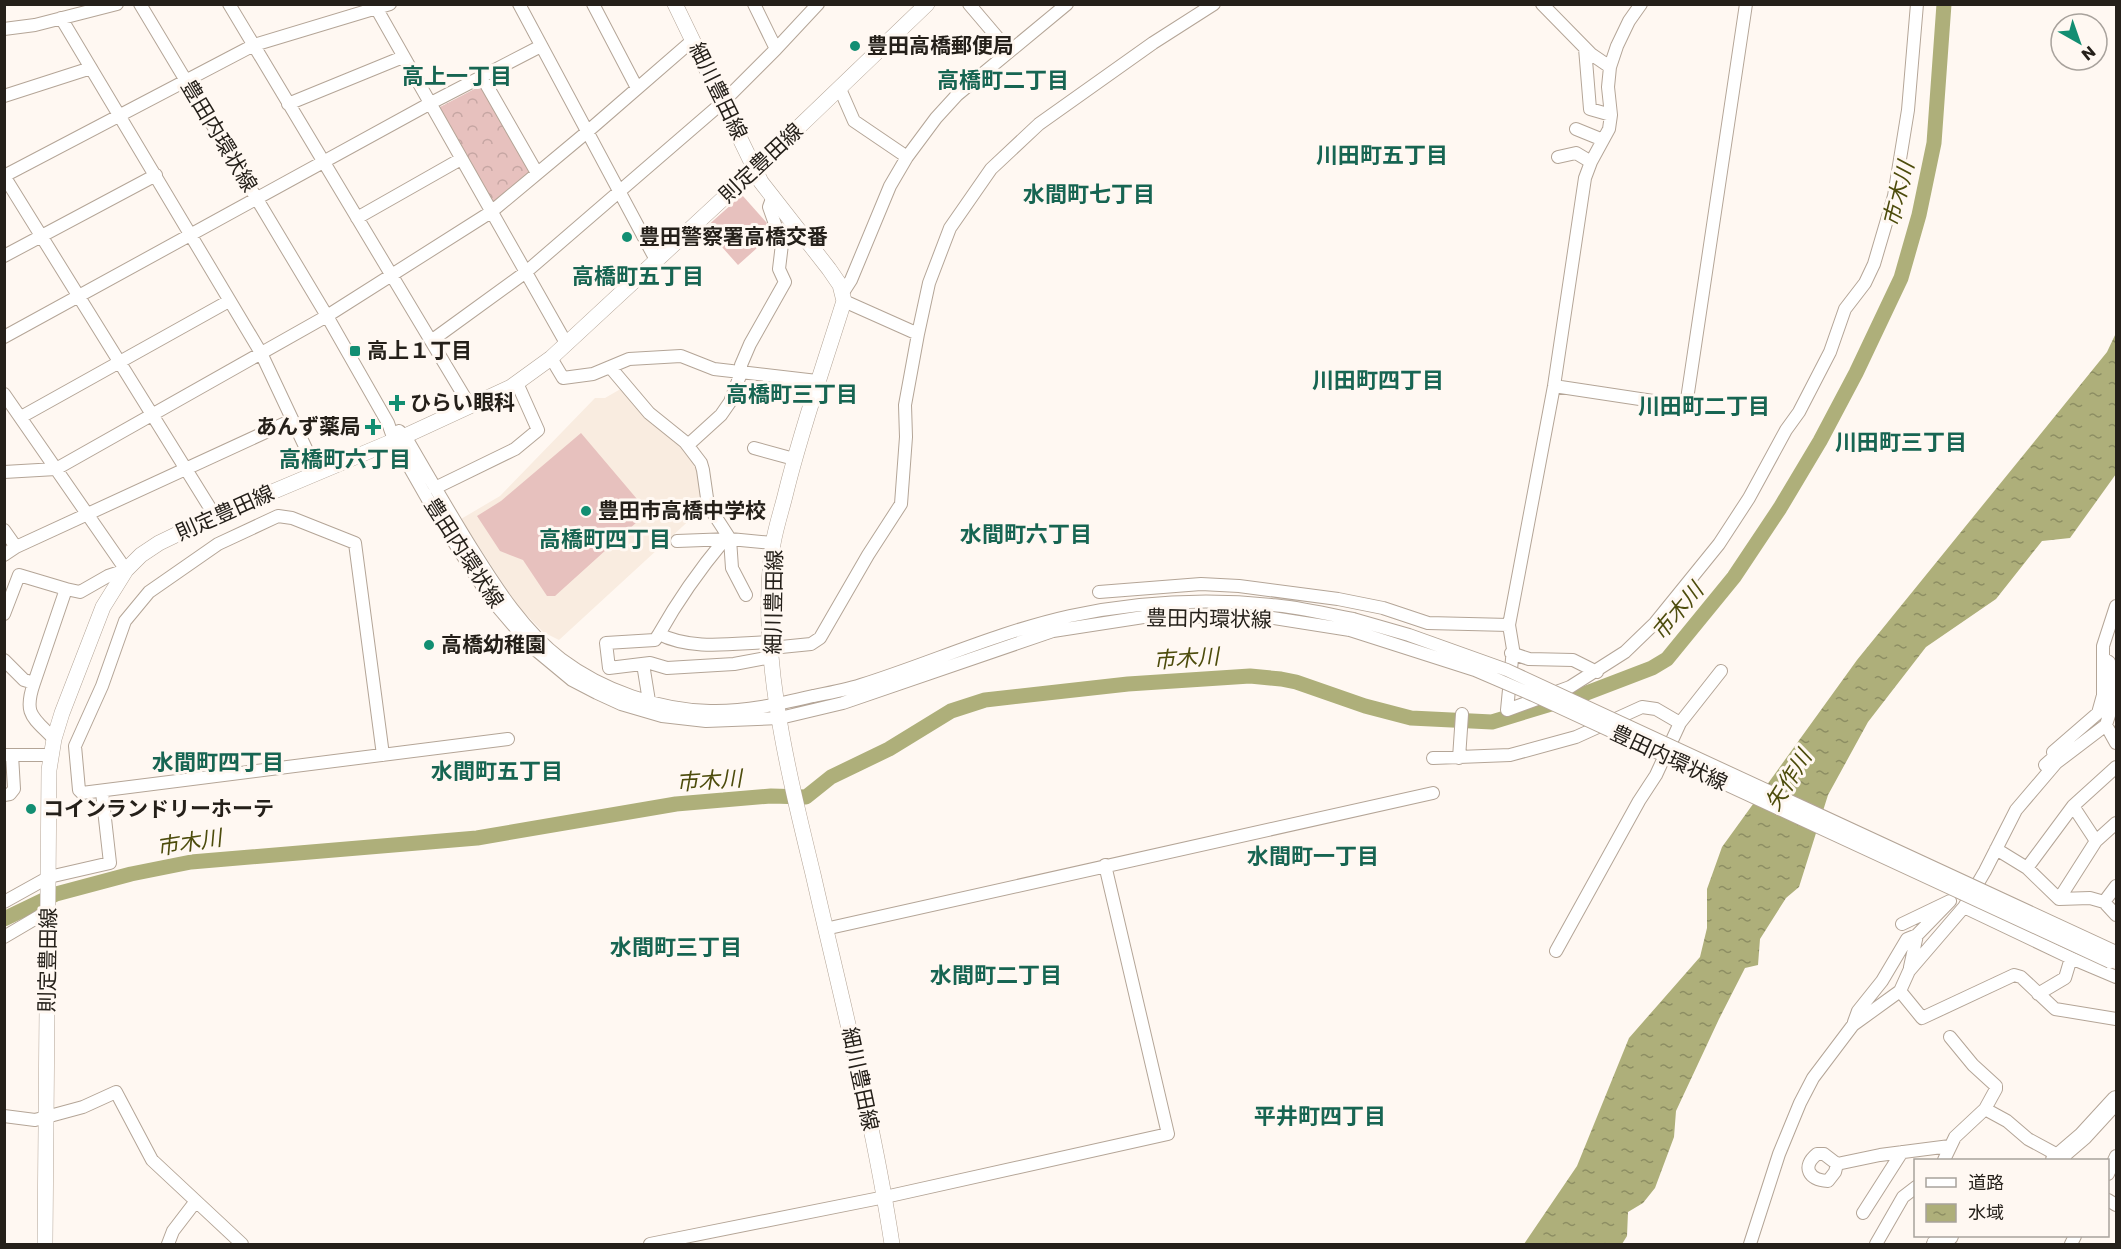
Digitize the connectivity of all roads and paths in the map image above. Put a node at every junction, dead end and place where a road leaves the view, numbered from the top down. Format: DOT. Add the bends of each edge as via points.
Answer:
graph roads {
  1 [pos="117,4"];
  2 [pos="140,4"];
  3 [pos="229,4"];
  4 [pos="390,4"];
  5 [pos="519,4"];
  6 [pos="593,4"];
  7 [pos="675,4"];
  8 [pos="754,4"];
  9 [pos="818,4"];
  10 [pos="927,4"];
  11 [pos="969,4"];
  12 [pos="1067,4"];
  13 [pos="1214,4"];
  14 [pos="1542,4"];
  15 [pos="1641,4"];
  16 [pos="1746,4"];
  17 [pos="1917,4"];
  18 [pos="375,6"];
  19 [pos="61,18"];
  20 [pos="4,29"];
  21 [pos="693,39"];
  22 [pos="254,45"];
  23 [pos="541,46"];
  24 [pos="1585,48"];
  25 [pos="776,49"];
  26 [pos="1009,51"];
  27 [pos="404,57"];
  28 [pos="1610,67"];
  29 [pos="91,68"];
  30 [pos="482,77"];
  31 [pos="186,80"];
  32 [pos="637,88"];
  33 [pos="840,89"];
  34 [pos="4,96"];
  35 [pos="723,102"];
  36 [pos="288,104"];
  37 [pos="429,104"];
  38 [pos="119,114"];
  39 [pos="1611,115"];
  40 [pos="1576,129"];
  41 [pos="587,132"];
  42 [pos="1603,140"];
  43 [pos="1558,156"];
  44 [pos="907,157"];
  45 [pos="461,159"];
  46 [pos="324,162"];
  47 [pos="1591,162"];
  48 [pos="755,169"];
  49 [pos="537,173"];
  50 [pos="156,175"];
  51 [pos="5,176"];
  52 [pos="620,192"];
  53 [pos="773,196"];
  54 [pos="257,199"];
  55 [pos="491,212"];
  56 [pos="357,218"];
  57 [pos="190,234"];
  58 [pos="41,237"];
  59 [pos="4,256"];
  60 [pos="656,260"];
  61 [pos="526,272"];
  62 [pos="391,275"];
  63 [pos="78,296"];
  64 [pos="843,298"];
  65 [pos="229,301"];
  66 [pos="327,316"];
  67 [pos="918,333"];
  68 [pos="4,337"];
  69 [pos="431,341"];
  70 [pos="566,343"];
  71 [pos="261,353"];
  72 [pos="551,358"];
  73 [pos="119,361"];
  74 [pos="610,368"];
  75 [pos="741,373"];
  76 [pos="817,381"];
  77 [pos="517,383"];
  78 [pos="1554,386"];
  79 [pos="4,394"];
  80 [pos="470,406"];
  81 [pos="153,414"];
  82 [pos="21,417"];
  83 [pos="292,420"];
  84 [pos="399,438"];
  85 [pos="688,445"];
  86 [pos="753,448"];
  87 [pos="794,459"];
  88 [pos="56,469"];
  89 [pos="186,470"];
  90 [pos="4,472"];
  91 [pos="317,472"];
  92 [pos="435,488"];
  93 [pos="87,513"];
  94 [pos="215,516"];
  95 [pos="4,530"];
  96 [pos="727,539"];
  97 [pos="677,541"];
  98 [pos="773,543"];
  99 [pos="16,547"];
  100 [pos="4,555"];
  101 [pos="126,570"];
  102 [pos="66,589"];
  103 [pos="1099,592"];
  104 [pos="746,595"];
  105 [pos="2116,606"];
  106 [pos="4,614"];
  107 [pos="1509,625"];
  108 [pos="659,634"];
  109 [pos="772,649"];
  110 [pos="1511,653"];
  111 [pos="2103,658"];
  112 [pos="4,660"];
  113 [pos="643,663"];
  114 [pos="1721,671"];
  115 [pos="1597,672"];
  116 [pos="34,683"];
  117 [pos="649,701"];
  118 [pos="778,711"];
  119 [pos="1462,714"];
  120 [pos="1680,723"];
  121 [pos="2106,724"];
  122 [pos="54,739"];
  123 [pos="508,739"];
  124 [pos="2116,743"];
  125 [pos="8,755"];
  126 [pos="51,755"];
  127 [pos="383,755"];
  128 [pos="1433,758"];
  129 [pos="1459,758"];
  130 [pos="2116,767"];
  131 [pos="102,792"];
  132 [pos="1433,793"];
  133 [pos="4,795"];
  134 [pos="2073,806"];
  135 [pos="2016,810"];
  136 [pos="2116,823"];
  137 [pos="2096,841"];
  138 [pos="1996,849"];
  139 [pos="1105,865"];
  140 [pos="2027,868"];
  141 [pos="49,877"];
  142 [pos="2116,886"];
  143 [pos="2059,899"];
  144 [pos="4,902"];
  145 [pos="2104,902"];
  146 [pos="1964,908"];
  147 [pos="49,915"];
  148 [pos="2116,915"];
  149 [pos="1902,924"];
  150 [pos="825,929"];
  151 [pos="1917,935"];
  152 [pos="4,937"];
  153 [pos="1556,951"];
  154 [pos="2071,958"];
  155 [pos="2115,958"];
  156 [pos="1909,971"];
  157 [pos="2116,977"];
  158 [pos="1900,991"];
  159 [pos="2038,994"];
  160 [pos="2116,1019"];
  161 [pos="1853,1025"];
  162 [pos="1950,1037"];
  163 [pos="2116,1100"];
  164 [pos="1985,1109"];
  165 [pos="4,1116"];
  166 [pos="46,1117"];
  167 [pos="1950,1146"];
  168 [pos="1902,1152"];
  169 [pos="2116,1155"];
  170 [pos="1945,1159"];
  171 [pos="2061,1159"];
  172 [pos="1837,1164"];
  173 [pos="2109,1172"];
  174 [pos="1914,1189"];
  175 [pos="885,1197"];
  176 [pos="196,1201"];
  177 [pos="1863,1213"];
  178 [pos="45,1245"];
  179 [pos="168,1245"];
  180 [pos="242,1245"];
  181 [pos="650,1245"];
  182 [pos="892,1245"];
  183 [pos="1750,1245"];
  184 [pos="1876,1245"];
  1 -- 19 [label="street"];
  2 -- 31 [label="street, 豊田内環状線"];
  3 -- 22 [label="street"];
  4 -- 18 [label="street"];
  5 -- 23 [label="street"];
  6 -- 32 [label="street"];
  7 -- 21 [label="main road, 細川豊田線"];
  8 -- 25 [label="street"];
  9 -- 25 [label="street"];
  10 -- 33 [label="main road, 則定豊田線"];
  11 -- 26 [label="street"];
  12 -- 26 [label="street"];
  13 -- 67 [label="street" via="1057,110 991,168 950,228 929,283"];
  14 -- 24 [label="street"];
  15 -- 28 [label="street" via="1629,21"];
  16 -- 78 [label="street" via="1686,406"];
  17 -- 115 [label="street" via="1900,164 1874,264 1865,283 1845,309 1810,393 1719,544 1655,623"];
  18 -- 22 [label="street"];
  18 -- 27 [label="street"];
  19 -- 20 [label="street"];
  19 -- 29 [label="street"];
  21 -- 32 [label="street"];
  21 -- 35 [label="main road, 細川豊田線"];
  22 -- 31 [label="street"];
  22 -- 36 [label="street"];
  23 -- 30 [label="street"];
  23 -- 41 [label="street"];
  24 -- 28 [label="street"];
  24 -- 39 [label="street" via="1590,110"];
  25 -- 35 [label="street"];
  26 -- 44 [label="street" via="948,103"];
  27 -- 36 [label="street"];
  27 -- 37 [label="street"];
  28 -- 39 [label="street"];
  29 -- 34 [label="street"];
  29 -- 38 [label="street"];
  30 -- 37 [label="street"];
  30 -- 49 [label="street"];
  31 -- 38 [label="street"];
  31 -- 54 [label="street, 豊田内環状線"];
  32 -- 41 [label="street"];
  33 -- 44 [label="street" via="854,121"];
  33 -- 48 [label="main road, 則定豊田線"];
  35 -- 48 [label="main road, 細川豊田線"];
  35 -- 52 [label="street"];
  36 -- 46 [label="street"];
  37 -- 45 [label="street"];
  37 -- 46 [label="street"];
  38 -- 50 [label="street"];
  38 -- 51 [label="street"];
  39 -- 42 [label="street"];
  40 -- 42 [label="street"];
  41 -- 49 [label="street"];
  41 -- 52 [label="street"];
  42 -- 47 [label="street"];
  43 -- 47 [label="street" via="1576,153"];
  44 -- 64 [label="street" via="890,186"];
  45 -- 55 [label="street"];
  45 -- 56 [label="street"];
  46 -- 54 [label="street"];
  46 -- 56 [label="street"];
  47 -- 78 [label="street" via="1580,202"];
  48 -- 53 [label="main road, 細川豊田線"];
  48 -- 60 [label="main road, 則定豊田線"];
  49 -- 55 [label="street"];
  50 -- 57 [label="street"];
  50 -- 58 [label="street"];
  51 -- 58 [label="street"];
  52 -- 60 [label="street"];
  52 -- 61 [label="street"];
  53 -- 64 [label="main road, 細川豊田線" via="829,269"];
  53 -- 75 [label="street" via="769,207 782,244 779,269 785,282 750,344"];
  54 -- 57 [label="street"];
  54 -- 66 [label="street, 豊田内環状線"];
  55 -- 61 [label="street"];
  55 -- 62 [label="street"];
  56 -- 62 [label="street"];
  57 -- 63 [label="street"];
  57 -- 65 [label="street"];
  58 -- 59 [label="street"];
  58 -- 63 [label="street"];
  60 -- 70 [label="main road, 則定豊田線"];
  61 -- 69 [label="street"];
  61 -- 70 [label="street"];
  62 -- 66 [label="street"];
  62 -- 69 [label="street"];
  63 -- 68 [label="street"];
  63 -- 73 [label="street"];
  64 -- 67 [label="street"];
  64 -- 76 [label="main road, 細川豊田線"];
  65 -- 71 [label="street"];
  65 -- 73 [label="street"];
  66 -- 71 [label="street"];
  66 -- 84 [label="street, 豊田内環状線"];
  67 -- 109 [label="street" via="905,405 901,504 820,638 811,644"];
  69 -- 80 [label="street"];
  70 -- 72 [label="main road, 則定豊田線"];
  71 -- 81 [label="street"];
  71 -- 83 [label="street"];
  72 -- 74 [label="street" via="562,378"];
  72 -- 77 [label="main road, 則定豊田線"];
  73 -- 81 [label="street"];
  73 -- 82 [label="street"];
  74 -- 75 [label="street" via="629,359 681,356 711,368"];
  74 -- 85 [label="street" via="649,413"];
  75 -- 76 [label="street"];
  75 -- 85 [label="street" via="721,415"];
  76 -- 87 [label="main road, 細川豊田線"];
  77 -- 80 [label="main road, 則定豊田線"];
  77 -- 92 [label="street" via="538,430 514,449"];
  78 -- 107 [label="street"];
  79 -- 82 [label="street"];
  80 -- 84 [label="main road, 則定豊田線"];
  81 -- 88 [label="street"];
  81 -- 89 [label="street"];
  82 -- 88 [label="street"];
  83 -- 89 [label="street"];
  83 -- 91 [label="street"];
  84 -- 91 [label="main road, 則定豊田線"];
  84 -- 92 [label="street, 豊田内環状線"];
  84 -- 118 [label="street, 豊田内環状線" via="439,519 490,598 531,646 565,674 621,704 662,716 706,722"];
  85 -- 96 [label="street" via="703,470 708,507"];
  86 -- 87 [label="street"];
  87 -- 98 [label="main road, 細川豊田線"];
  88 -- 90 [label="street"];
  88 -- 93 [label="street"];
  89 -- 93 [label="street"];
  89 -- 94 [label="street"];
  91 -- 94 [label="main road, 則定豊田線"];
  92 -- 117 [label="street, 豊田内環状線" via="499,591 538,638 589,677"];
  93 -- 99 [label="street"];
  93 -- 101 [label="street"];
  94 -- 101 [label="main road, 則定豊田線" via="159,543"];
  95 -- 99 [label="street"];
  96 -- 97 [label="street"];
  96 -- 98 [label="street"];
  96 -- 104 [label="street" via="732,568"];
  96 -- 108 [label="street" via="697,572"];
  98 -- 109 [label="main road, 細川豊田線"];
  99 -- 100 [label="street"];
  101 -- 102 [label="street" via="80,592"];
  101 -- 122 [label="main road, 則定豊田線" via="103,608"];
  102 -- 106 [label="street" via="19,575"];
  102 -- 116 [label="street"];
  103 -- 107 [label="street" via="1201,584 1239,586 1338,599 1428,623"];
  105 -- 111 [label="street"];
  107 -- 110 [label="street"];
  108 -- 109 [label="street" via="674,642"];
  108 -- 113 [label="street" via="655,640 606,643 609,668"];
  109 -- 113 [label="street" via="734,664 667,668"];
  109 -- 118 [label="main road, 細川豊田線"];
  110 -- 115 [label="street" via="1529,659 1573,660"];
  110 -- 115 [label="street" via="1507,710 1570,687"];
  111 -- 121 [label="street" via="2113,671 2114,687"];
  111 -- 135 [label="street" via="2103,695 2098,713 2053,752 2054,758 2026,788"];
  112 -- 116 [label="street" via="24,680"];
  113 -- 117 [label="street"];
  114 -- 120 [label="street"];
  116 -- 122 [label="street" via="29,708"];
  117 -- 118 [label="street, 豊田内環状線" via="708,711"];
  118 -- 150 [label="main road, 細川豊田線"];
  118 -- 155 [label="street, 豊田内環状線, bridge" via="1001,634 1070,616 1210,601 1274,605 1409,635 1507,670"];
  119 -- 129 [label="street"];
  120 -- 129 [label="street" via="1656,708 1642,707 1576,737 1510,755"];
  120 -- 153 [label="street" via="1656,775"];
  121 -- 124 [label="street"];
  121 -- 135 [label="street" via="2056,763"];
  122 -- 126 [label="main road, 則定豊田線"];
  123 -- 127 [label="street"];
  125 -- 126 [label="street"];
  125 -- 133 [label="street" via="14,789"];
  126 -- 141 [label="main road, 則定豊田線"];
  127 -- 131 [label="street"];
  127 -- 131 [label="street" via="355,543 278,516 218,544 189,563 149,592 125,621 75,746 79,790"];
  128 -- 129 [label="street"];
  130 -- 134 [label="street"];
  131 -- 141 [label="street" via="110,863"];
  132 -- 139 [label="street"];
  134 -- 137 [label="street"];
  134 -- 140 [label="street"];
  135 -- 138 [label="street"];
  136 -- 137 [label="street"];
  137 -- 143 [label="street"];
  138 -- 140 [label="street"];
  138 -- 146 [label="street"];
  139 -- 150 [label="street"];
  139 -- 175 [label="street" via="1168,1134"];
  140 -- 143 [label="street"];
  141 -- 144 [label="street"];
  141 -- 147 [label="main road, 則定豊田線"];
  142 -- 145 [label="street"];
  143 -- 145 [label="street" via="2090,898"];
  145 -- 148 [label="street"];
  146 -- 154 [label="street"];
  146 -- 156 [label="street"];
  147 -- 152 [label="street" via="38,917"];
  147 -- 166 [label="main road, 則定豊田線"];
  149 -- 151 [label="street" via="1950,901"];
  150 -- 175 [label="main road, 細川豊田線"];
  151 -- 156 [label="street"];
  151 -- 161 [label="street" via="1907,939 1858,1011"];
  154 -- 157 [label="street"];
  154 -- 159 [label="street" via="2065,978"];
  156 -- 158 [label="street"];
  158 -- 159 [label="street" via="1922,1018 2014,975"];
  158 -- 161 [label="street"];
  159 -- 160 [label="street" via="2055,1009"];
  161 -- 183 [label="street" via="1813,1078 1800,1103"];
  162 -- 164 [label="street" via="1996,1086"];
  163 -- 171 [label="highway"];
  164 -- 167 [label="street"];
  164 -- 171 [label="street"];
  165 -- 166 [label="street" via="35,1120"];
  166 -- 176 [label="street" via="83,1107 116,1092 149,1156"];
  166 -- 178 [label="main road, 則定豊田線"];
  167 -- 168 [label="street"];
  167 -- 170 [label="street"];
  168 -- 172 [label="street"];
  168 -- 177 [label="street"];
  169 -- 173 [label="street"];
  174 -- 184 [label="street" via="1903,1197"];
  175 -- 181 [label="street"];
  175 -- 182 [label="main road, 細川豊田線"];
  176 -- 179 [label="street" via="173,1231"];
  176 -- 180 [label="street"];
}
